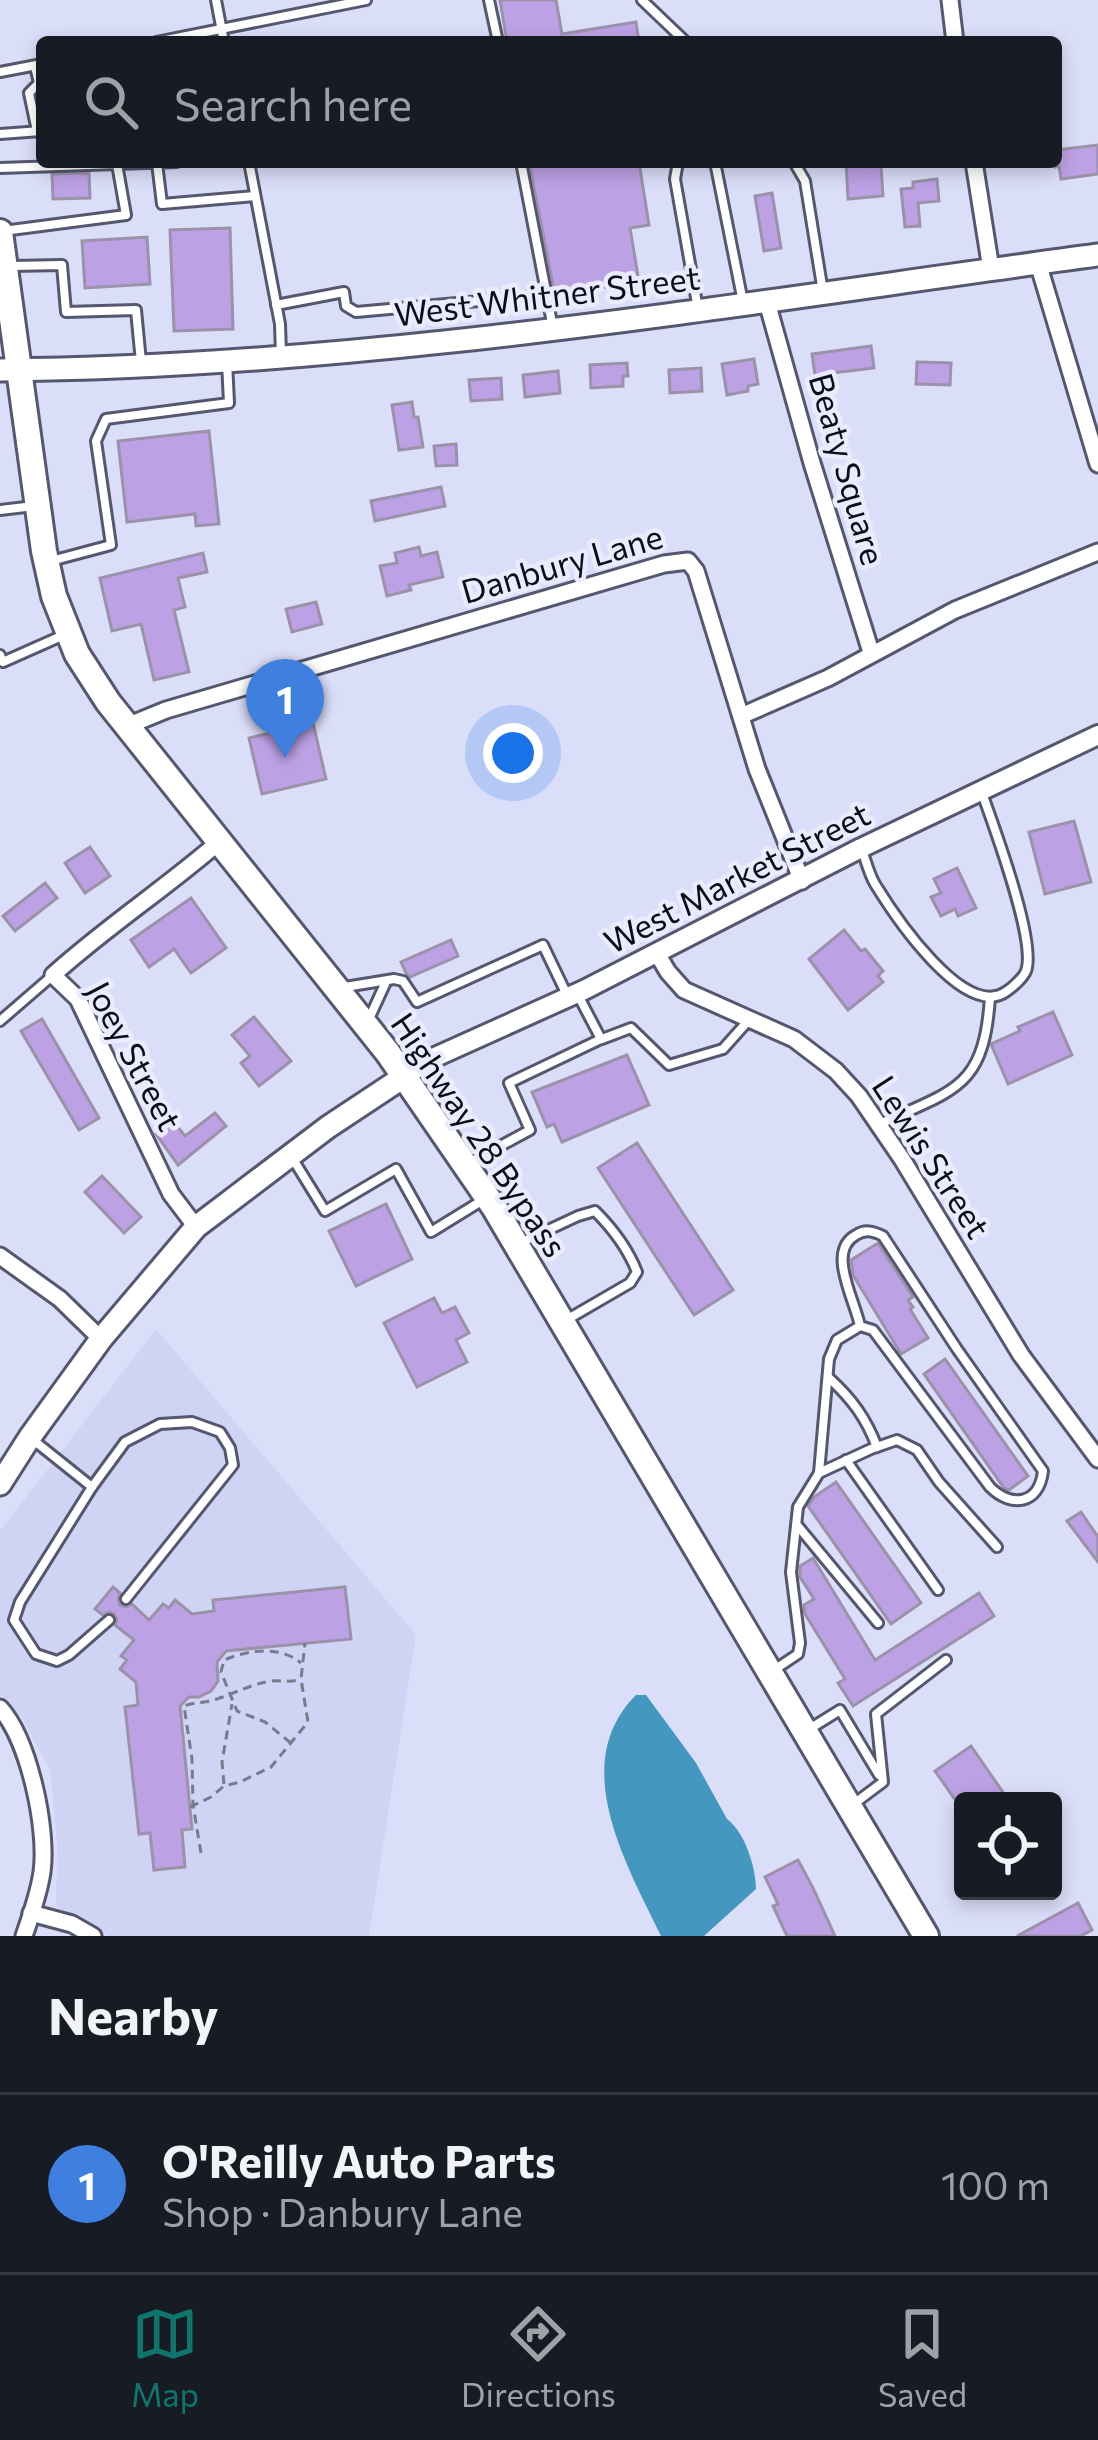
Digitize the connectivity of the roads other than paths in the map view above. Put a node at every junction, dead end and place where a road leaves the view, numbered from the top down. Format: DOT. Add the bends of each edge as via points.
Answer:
graph roads {
  1 [pos="215,0"];
  2 [pos="366,0"];
  3 [pos="490,0"];
  4 [pos="642,0"];
  5 [pos="950,0"];
  6 [pos="221,29"];
  7 [pos="186,36"];
  8 [pos="223,36"];
  9 [pos="497,36"];
  10 [pos="680,36"];
  11 [pos="954,36"];
  12 [pos="36,66"];
  13 [pos="0,72"];
  14 [pos="36,86"];
  15 [pos="36,121"];
  16 [pos="36,131"];
  17 [pos="0,134"];
  18 [pos="36,167"];
  19 [pos="0,168"];
  20 [pos="118,168"];
  21 [pos="158,168"];
  22 [pos="250,168"];
  23 [pos="522,168"];
  24 [pos="677,168"];
  25 [pos="717,168"];
  26 [pos="797,168"];
  27 [pos="975,168"];
  28 [pos="256,196"];
  29 [pos="2,248"];
  30 [pos="1098,255"];
  31 [pos="1038,263"];
  32 [pos="992,269"];
  33 [pos="824,293"];
  34 [pos="547,296"];
  35 [pos="5,302"];
  36 [pos="756,303"];
  37 [pos="276,304"];
  38 [pos="698,311"];
  39 [pos="554,330"];
  40 [pos="282,357"];
  41 [pos="226,360"];
  42 [pos="142,365"];
  43 [pos="10,370"];
  44 [pos="1098,464"];
  45 [pos="38,505"];
  46 [pos="0,510"];
  47 [pos="1098,552"];
  48 [pos="47,562"];
  49 [pos="67,633"];
  50 [pos="872,652"];
  51 [pos="1,660"];
  52 [pos="741,716"];
  53 [pos="127,725"];
  54 [pos="1098,735"];
  55 [pos="982,790"];
  56 [pos="220,841"];
  57 [pos="861,848"];
  58 [pos="802,881"];
  59 [pos="656,952"];
  60 [pos="53,975"];
  61 [pos="386,982"];
  62 [pos="336,988"];
  63 [pos="573,995"];
  64 [pos="990,997"];
  65 [pos="749,1020"];
  66 [pos="0,1022"];
  67 [pos="367,1026"];
  68 [pos="602,1039"];
  69 [pos="405,1076"];
  70 [pos="879,1125"];
  71 [pos="291,1155"];
  72 [pos="466,1165"];
  73 [pos="488,1197"];
  74 [pos="196,1227"];
  75 [pos="517,1245"];
  76 [pos="0,1256"];
  77 [pos="562,1322"];
  78 [pos="860,1326"];
  79 [pos="101,1339"];
  80 [pos="828,1377"];
  81 [pos="30,1437"];
  82 [pos="877,1447"];
  83 [pos="1098,1459"];
  84 [pos="846,1460"];
  85 [pos="819,1473"];
  86 [pos="0,1484"];
  87 [pos="92,1486"];
  88 [pos="796,1524"];
  89 [pos="997,1547"];
  90 [pos="938,1590"];
  91 [pos="126,1599"];
  92 [pos="109,1620"];
  93 [pos="878,1623"];
  94 [pos="946,1660"];
  95 [pos="770,1672"];
  96 [pos="0,1708"];
  97 [pos="805,1732"];
  98 [pos="883,1782"];
  99 [pos="849,1807"];
  100 [pos="31,1913"];
  101 [pos="24,1936"];
  102 [pos="93,1936"];
  103 [pos="926,1936"];
  1 -- 6 [label="lane"];
  2 -- 6 [label="lane"];
  3 -- 9 [label="lane"];
  4 -- 10 [label="lane"];
  5 -- 11 [label="street"];
  6 -- 7 [label="lane"];
  6 -- 8 [label="lane"];
  12 -- 13 [label="lane"];
  14 -- 15 [label="lane" via="28,93"];
  16 -- 17 [label="lane"];
  18 -- 19 [label="lane"];
  20 -- 29 [label="lane" via="126,215"];
  21 -- 28 [label="lane" via="162,204"];
  22 -- 28 [label="lane"];
  23 -- 34 [label="lane"];
  24 -- 38 [label="lane"];
  25 -- 36 [label="lane"];
  26 -- 33 [label="lane"];
  27 -- 32 [label="street"];
  28 -- 37 [label="lane"];
  29 -- 35 [label="highway, Highway 28 Bypass"];
  29 -- 42 [label="lane" via="62,265 66,311 136,310"];
  30 -- 31 [label="main road, West Whitner Street"];
  31 -- 32 [label="main road, West Whitner Street"];
  31 -- 44 [label="street"];
  32 -- 33 [label="main road, West Whitner Street"];
  33 -- 36 [label="main road, West Whitner Street"];
  34 -- 37 [label="lane" via="356,312 344,292"];
  34 -- 39 [label="lane"];
  35 -- 43 [label="highway, Highway 28 Bypass"];
  36 -- 38 [label="main road, West Whitner Street"];
  36 -- 50 [label="street, Beaty Square"];
  37 -- 40 [label="lane"];
  38 -- 39 [label="main road, West Whitner Street"];
  39 -- 40 [label="main road, West Whitner Street"];
  40 -- 41 [label="main road, West Whitner Street"];
  41 -- 42 [label="main road, West Whitner Street"];
  41 -- 48 [label="lane" via="229,403 106,419 96,441 111,545"];
  42 -- 43 [label="main road, West Whitner Street"];
  43 -- 45 [label="highway, Highway 28 Bypass"];
  45 -- 46 [label="lane"];
  45 -- 48 [label="highway, Highway 28 Bypass"];
  47 -- 50 [label="street"];
  48 -- 49 [label="highway, Highway 28 Bypass"];
  49 -- 51 [label="lane"];
  49 -- 53 [label="highway, Highway 28 Bypass"];
  50 -- 52 [label="street"];
  52 -- 53 [label="street, Danbury Lane" via="688,561"];
  52 -- 58 [label="street, Danbury Lane"];
  53 -- 56 [label="highway, Highway 28 Bypass"];
  54 -- 55 [label="street, West Market Street"];
  55 -- 57 [label="street, West Market Street"];
  55 -- 64 [label="lane" via="1027,930 1026,970"];
  56 -- 60 [label="street, Joey Street"];
  56 -- 62 [label="highway, Highway 28 Bypass"];
  57 -- 58 [label="street, West Market Street"];
  57 -- 64 [label="lane" via="873,880 946,976"];
  58 -- 59 [label="street, West Market Street"];
  59 -- 63 [label="street, West Market Street"];
  59 -- 65 [label="street, Lewis Street" via="684,990"];
  60 -- 66 [label="lane"];
  60 -- 74 [label="street, Joey Street" via="78,999 171,1194"];
  61 -- 62 [label="lane"];
  61 -- 63 [label="lane" via="403,981 417,1002 544,944"];
  61 -- 67 [label="lane"];
  62 -- 67 [label="highway, Highway 28 Bypass"];
  63 -- 68 [label="lane"];
  63 -- 69 [label="street, West Market Street"];
  64 -- 70 [label="lane" via="988,1033 973,1071 957,1088"];
  65 -- 68 [label="lane" via="723,1048 669,1065 631,1028"];
  65 -- 70 [label="street, Lewis Street" via="794,1039 836,1071"];
  67 -- 69 [label="highway, Highway 28 Bypass"];
  68 -- 72 [label="lane" via="508,1083 530,1130"];
  69 -- 71 [label="main road"];
  69 -- 72 [label="highway, Highway 28 Bypass"];
  70 -- 83 [label="street, Lewis Street" via="1021,1355"];
  71 -- 73 [label="lane" via="325,1211 396,1169 431,1232"];
  71 -- 74 [label="main road"];
  72 -- 73 [label="highway, Highway 28 Bypass"];
  73 -- 75 [label="highway, Highway 28 Bypass"];
  74 -- 79 [label="main road"];
  75 -- 77 [label="highway, Highway 28 Bypass"];
  75 -- 77 [label="lane" via="595,1211 631,1258 637,1272 630,1283"];
  76 -- 79 [label="street"];
  77 -- 95 [label="highway, Highway 28 Bypass"];
  78 -- 78 [label="lane" via="873,1330 1002,1499 1029,1498 1040,1487 1043,1471 876,1231 860,1232 841,1255"];
  78 -- 80 [label="lane" via="837,1340"];
  79 -- 81 [label="main road"];
  80 -- 82 [label="lane" via="866,1420"];
  80 -- 85 [label="lane"];
  81 -- 86 [label="main road"];
  81 -- 87 [label="lane"];
  82 -- 84 [label="lane"];
  82 -- 89 [label="lane" via="898,1440 917,1450"];
  84 -- 85 [label="lane"];
  84 -- 90 [label="lane"];
  85 -- 88 [label="lane"];
  87 -- 91 [label="lane" via="125,1442 160,1424 192,1422 220,1432 230,1448 233,1465"];
  87 -- 92 [label="lane" via="14,1620 36,1654 57,1660"];
  88 -- 93 [label="lane"];
  88 -- 95 [label="lane" via="791,1572 800,1643 798,1654"];
  94 -- 98 [label="lane" via="877,1714"];
  95 -- 97 [label="highway, Highway 28 Bypass"];
  96 -- 100 [label="street" via="24,1749 39,1813 43,1869"];
  97 -- 98 [label="lane" via="840,1709"];
  97 -- 99 [label="highway, Highway 28 Bypass"];
  98 -- 99 [label="lane"];
  99 -- 103 [label="highway, Highway 28 Bypass"];
  100 -- 101 [label="street"];
  100 -- 102 [label="street"];
}
